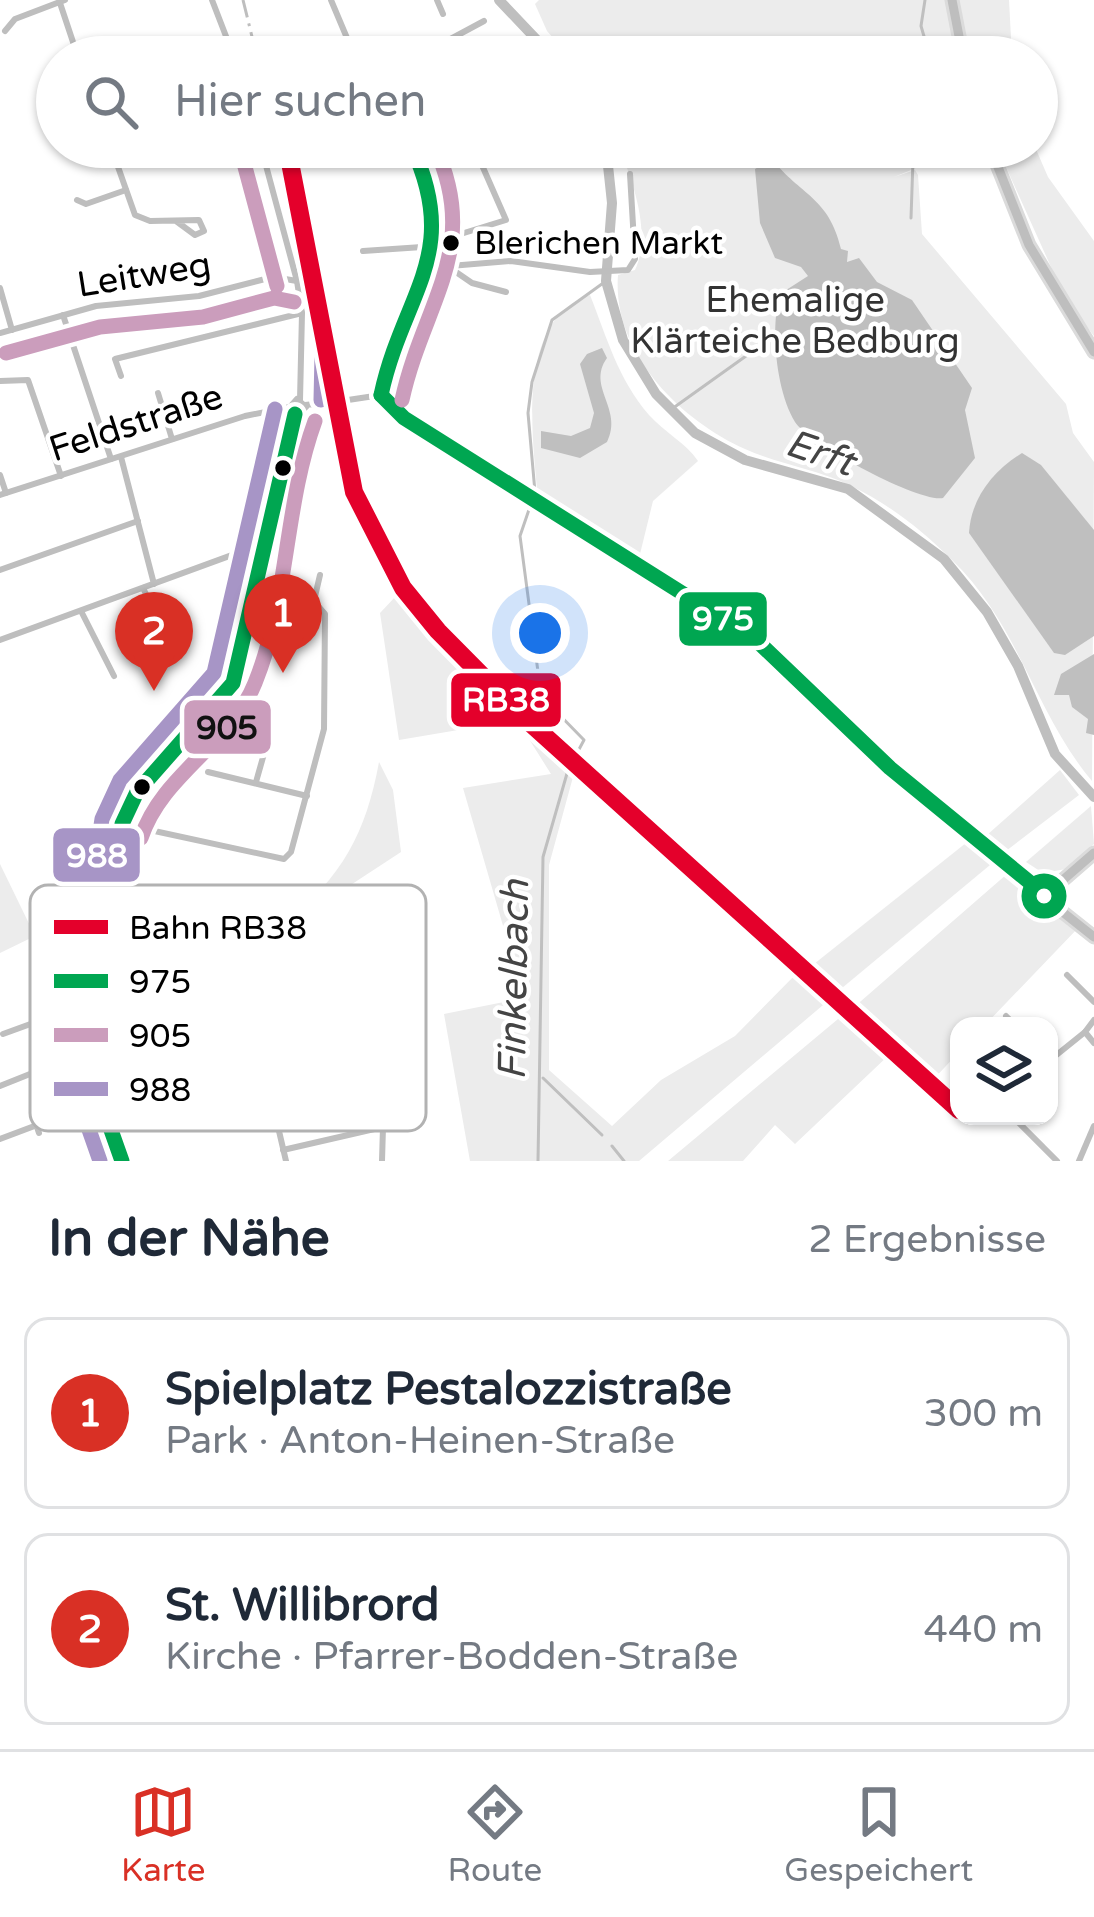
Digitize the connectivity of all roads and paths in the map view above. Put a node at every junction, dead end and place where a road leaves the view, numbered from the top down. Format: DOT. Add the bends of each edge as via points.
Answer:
graph roads {
  1 [pos="212,0"];
  2 [pos="331,0"];
  3 [pos="437,0"];
  4 [pos="952,0"];
  5 [pos="63,2"];
  6 [pos="443,14"];
  7 [pos="484,20"];
  8 [pos="5,31"];
  9 [pos="72,36"];
  10 [pos="225,36"];
  11 [pos="346,36"];
  12 [pos="455,36"];
  13 [pos="959,36"];
  14 [pos="119,168"];
  15 [pos="267,168"];
  16 [pos="423,168"];
  17 [pos="483,168"];
  18 [pos="998,168"];
  19 [pos="630,174"];
  20 [pos="126,190"];
  21 [pos="77,200"];
  22 [pos="176,221"];
  23 [pos="437,244"];
  24 [pos="363,251"];
  25 [pos="450,266"];
  26 [pos="297,280"];
  27 [pos="0,288"];
  28 [pos="506,292"];
  29 [pos="302,313"];
  30 [pos="63,315"];
  31 [pos="12,330"];
  32 [pos="0,333"];
  33 [pos="1094,352"];
  34 [pos="121,376"];
  35 [pos="0,381"];
  36 [pos="158,393"];
  37 [pos="381,395"];
  38 [pos="348,400"];
  39 [pos="302,402"];
  40 [pos="324,403"];
  41 [pos="292,411"];
  42 [pos="172,440"];
  43 [pos="121,457"];
  44 [pos="112,460"];
  45 [pos="0,475"];
  46 [pos="61,476"];
  47 [pos="3,494"];
  48 [pos="138,521"];
  49 [pos="265,543"];
  50 [pos="0,569"];
  51 [pos="320,575"];
  52 [pos="154,584"];
  53 [pos="143,588"];
  54 [pos="255,592"];
  55 [pos="313,605"];
  56 [pos="81,610"];
  57 [pos="188,624"];
  58 [pos="0,640"];
  59 [pos="114,676"];
  60 [pos="271,730"];
  61 [pos="208,772"];
  62 [pos="256,782"];
  63 [pos="307,796"];
  64 [pos="122,824"];
  65 [pos="1094,853"];
  66 [pos="112,885"];
  67 [pos="1034,885"];
  68 [pos="1055,886"];
  69 [pos="1055,906"];
  70 [pos="1094,937"];
  71 [pos="1067,975"];
  72 [pos="1094,1002"];
  73 [pos="1094,1020"];
  74 [pos="1085,1032"];
  75 [pos="1094,1042"];
  76 [pos="1058,1053"];
  77 [pos="30,1072"];
  78 [pos="0,1086"];
  79 [pos="1023,1125"];
  80 [pos="1094,1126"];
  81 [pos="30,1128"];
  82 [pos="112,1131"];
  83 [pos="279,1131"];
  84 [pos="366,1131"];
  85 [pos="383,1131"];
  86 [pos="0,1139"];
  87 [pos="283,1150"];
  88 [pos="122,1161"];
  89 [pos="286,1161"];
  90 [pos="382,1161"];
  91 [pos="1057,1161"];
  92 [pos="1079,1161"];
  1 -- 10 [label="street"];
  2 -- 11 [label="street"];
  3 -- 6 [label="street"];
  4 -- 13 [label="main road"];
  5 -- 8 [label="street" via="15,19"];
  5 -- 9 [label="street"];
  7 -- 12 [label="street"];
  14 -- 20 [label="street"];
  15 -- 26 [label="street"];
  16 -- 23 [label="street"];
  17 -- 23 [label="street" via="506,220"];
  18 -- 33 [label="main road" via="1029,245"];
  19 -- 25 [label="street" via="635,260 622,271 511,261"];
  20 -- 21 [label="street"];
  20 -- 22 [label="street" via="142,220"];
  23 -- 24 [label="street"];
  23 -- 25 [label="street" via="440,261"];
  23 -- 37 [label="street" via="393,338"];
  25 -- 28 [label="street" via="472,284"];
  26 -- 29 [label="street"];
  26 -- 30 [label="street, Leitweg"];
  27 -- 31 [label="street"];
  29 -- 34 [label="street" via="115,359"];
  29 -- 39 [label="street"];
  30 -- 31 [label="street, Leitweg"];
  30 -- 44 [label="street"];
  31 -- 32 [label="street, Leitweg"];
  35 -- 46 [label="street" via="25,378"];
  36 -- 42 [label="street"];
  37 -- 38 [label="street"];
  37 -- 67 [label="street" via="404,418 755,639 890,768"];
  39 -- 40 [label="street"];
  39 -- 41 [label="street, Feldstraße"];
  39 -- 41 [label="street, Feldstraße" via="302,413"];
  41 -- 42 [label="street, Feldstraße"];
  41 -- 49 [label="street"];
  42 -- 43 [label="street, Feldstraße"];
  43 -- 44 [label="street, Feldstraße"];
  43 -- 48 [label="street"];
  44 -- 46 [label="street, Feldstraße"];
  45 -- 47 [label="street"];
  46 -- 47 [label="street, Feldstraße"];
  48 -- 50 [label="street"];
  48 -- 52 [label="street"];
  49 -- 52 [label="street"];
  49 -- 54 [label="street"];
  51 -- 55 [label="street"];
  52 -- 53 [label="street"];
  53 -- 56 [label="street"];
  53 -- 57 [label="street" via="166,635"];
  54 -- 55 [label="street"];
  54 -- 64 [label="street" via="237,672 137,792"];
  55 -- 63 [label="street" via="325,614 324,729"];
  56 -- 58 [label="street"];
  56 -- 59 [label="street"];
  60 -- 62 [label="street"];
  61 -- 62 [label="street"];
  62 -- 63 [label="street"];
  63 -- 64 [label="street" via="284,859"];
  64 -- 66 [label="street"];
  65 -- 68 [label="main road"];
  67 -- 68 [label="main road"];
  67 -- 69 [label="main road" via="1034,907"];
  68 -- 69 [label="main road"];
  69 -- 70 [label="main road"];
  71 -- 72 [label="street"];
  73 -- 74 [label="street"];
  74 -- 75 [label="street"];
  74 -- 76 [label="street"];
  77 -- 78 [label="street"];
  79 -- 91 [label="street"];
  80 -- 92 [label="street"];
  81 -- 86 [label="street"];
  82 -- 88 [label="street"];
  83 -- 87 [label="street"];
  84 -- 87 [label="street"];
  85 -- 90 [label="street"];
  87 -- 89 [label="street"];
}
